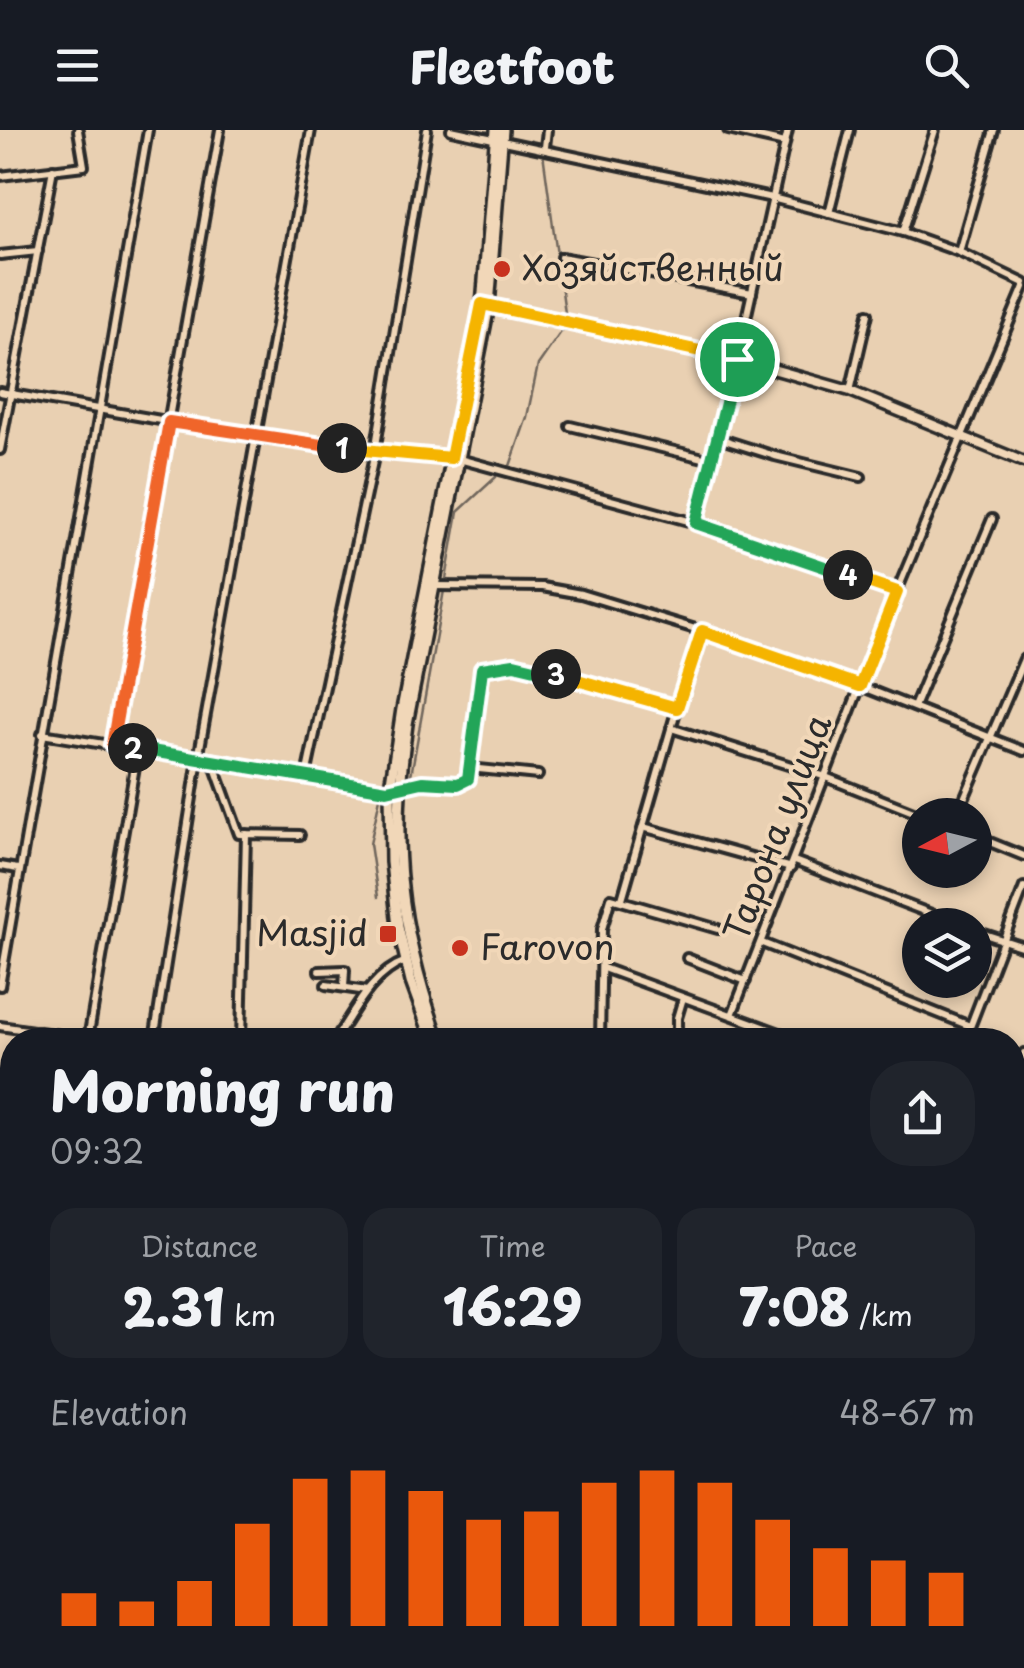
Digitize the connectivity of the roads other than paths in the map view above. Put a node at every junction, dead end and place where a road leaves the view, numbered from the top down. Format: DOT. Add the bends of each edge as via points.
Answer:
graph roads {
  1 [pos="78,130"];
  2 [pos="148,130"];
  3 [pos="220,130"];
  4 [pos="311,130"];
  5 [pos="426,130"];
  6 [pos="451,130"];
  7 [pos="547,130"];
  8 [pos="728,130"];
  9 [pos="788,130"];
  10 [pos="850,130"];
  11 [pos="935,130"];
  12 [pos="994,130"];
  13 [pos="499,134"];
  14 [pos="785,143"];
  15 [pos="545,148"];
  16 [pos="53,169"];
  17 [pos="0,176"];
  18 [pos="772,198"];
  19 [pos="829,213"];
  20 [pos="903,232"];
  21 [pos="38,251"];
  22 [pos="960,252"];
  23 [pos="0,254"];
  24 [pos="561,257"];
  25 [pos="1024,285"];
  26 [pos="752,293"];
  27 [pos="485,305"];
  28 [pos="868,314"];
  29 [pos="737,359"];
  30 [pos="850,391"];
  31 [pos="0,392"];
  32 [pos="11,394"];
  33 [pos="99,409"];
  34 [pos="169,422"];
  35 [pos="570,426"];
  36 [pos="963,436"];
  37 [pos="258,437"];
  38 [pos="718,438"];
  39 [pos="0,450"];
  40 [pos="375,452"];
  41 [pos="455,458"];
  42 [pos="712,460"];
  43 [pos="1024,462"];
  44 [pos="861,477"];
  45 [pos="992,519"];
  46 [pos="696,523"];
  47 [pos="430,587"];
  48 [pos="897,592"];
  49 [pos="702,631"];
  50 [pos="1024,659"];
  51 [pos="860,686"];
  52 [pos="914,706"];
  53 [pos="677,708"];
  54 [pos="671,728"];
  55 [pos="42,734"];
  56 [pos="990,738"];
  57 [pos="112,745"];
  58 [pos="138,749"];
  59 [pos="1024,751"];
  60 [pos="198,759"];
  61 [pos="212,761"];
  62 [pos="469,768"];
  63 [pos="538,774"];
  64 [pos="306,776"];
  65 [pos="823,776"];
  66 [pos="399,787"];
  67 [pos="964,798"];
  68 [pos="902,807"];
  69 [pos="643,827"];
  70 [pos="246,834"];
  71 [pos="300,835"];
  72 [pos="992,843"];
  73 [pos="1024,856"];
  74 [pos="793,864"];
  75 [pos="0,866"];
  76 [pos="18,869"];
  77 [pos="1024,887"];
  78 [pos="622,899"];
  79 [pos="913,908"];
  80 [pos="718,929"];
  81 [pos="4,932"];
  82 [pos="992,938"];
  83 [pos="1003,942"];
  84 [pos="762,943"];
  85 [pos="1024,947"];
  86 [pos="686,958"];
  87 [pos="408,960"];
  88 [pos="604,968"];
  89 [pos="319,971"];
  90 [pos="746,981"];
  91 [pos="326,985"];
  92 [pos="0,986"];
  93 [pos="344,987"];
  94 [pos="367,992"];
  95 [pos="684,998"];
  96 [pos="732,1016"];
  97 [pos="970,1026"];
  98 [pos="92,1028"];
  99 [pos="156,1028"];
  100 [pos="241,1028"];
  101 [pos="343,1028"];
  102 [pos="431,1028"];
  103 [pos="601,1028"];
  104 [pos="677,1028"];
  105 [pos="766,1028"];
  1 -- 16 [label="street" via="84,166"];
  2 -- 33 [label="street"];
  3 -- 34 [label="street"];
  4 -- 37 [label="street"];
  5 -- 40 [label="street"];
  6 -- 13 [label="street"];
  7 -- 15 [label="street"];
  8 -- 14 [label="street"];
  9 -- 14 [label="street"];
  10 -- 19 [label="street"];
  11 -- 20 [label="street"];
  12 -- 22 [label="street"];
  13 -- 15 [label="street"];
  13 -- 27 [label="main road"];
  14 -- 18 [label="street"];
  15 -- 18 [label="street"];
  16 -- 17 [label="street"];
  16 -- 21 [label="street"];
  18 -- 19 [label="street"];
  18 -- 26 [label="street"];
  19 -- 20 [label="street"];
  20 -- 22 [label="street"];
  21 -- 23 [label="street"];
  21 -- 32 [label="street"];
  22 -- 25 [label="street"];
  24 -- 26 [label="street"];
  25 -- 36 [label="street, Тарона улица"];
  26 -- 29 [label="street"];
  27 -- 29 [label="street"];
  27 -- 41 [label="main road"];
  28 -- 30 [label="street"];
  29 -- 30 [label="street"];
  29 -- 38 [label="street"];
  30 -- 36 [label="street"];
  31 -- 32 [label="street"];
  32 -- 33 [label="street"];
  32 -- 39 [label="street"];
  33 -- 34 [label="street"];
  33 -- 55 [label="street"];
  34 -- 37 [label="street"];
  34 -- 57 [label="street"];
  35 -- 42 [label="street"];
  36 -- 43 [label="street"];
  36 -- 48 [label="street, Тарона улица"];
  37 -- 40 [label="street"];
  37 -- 60 [label="street"];
  38 -- 42 [label="street"];
  38 -- 44 [label="street"];
  40 -- 41 [label="street"];
  40 -- 64 [label="street"];
  41 -- 46 [label="street"];
  41 -- 47 [label="main road"];
  42 -- 46 [label="street"];
  45 -- 52 [label="street"];
  46 -- 48 [label="street"];
  47 -- 49 [label="street" via="542,587"];
  47 -- 66 [label="main road"];
  48 -- 51 [label="street, Тарона улица"];
  49 -- 51 [label="street"];
  49 -- 53 [label="street"];
  50 -- 56 [label="street"];
  51 -- 52 [label="street"];
  51 -- 65 [label="street, Тарона улица"];
  52 -- 56 [label="street"];
  53 -- 54 [label="street"];
  53 -- 62 [label="street" via="514,664 482,669"];
  54 -- 65 [label="street"];
  54 -- 69 [label="street"];
  55 -- 57 [label="street"];
  55 -- 76 [label="street"];
  56 -- 59 [label="street"];
  56 -- 67 [label="street"];
  57 -- 58 [label="street"];
  58 -- 60 [label="street"];
  58 -- 98 [label="street"];
  60 -- 61 [label="street"];
  60 -- 99 [label="street"];
  61 -- 64 [label="street"];
  61 -- 70 [label="street" via="237,832"];
  62 -- 63 [label="street"];
  62 -- 66 [label="street" via="468,779 458,784"];
  64 -- 66 [label="street"];
  65 -- 68 [label="street"];
  65 -- 74 [label="street, Тарона улица"];
  66 -- 87 [label="main road" via="391,862"];
  69 -- 74 [label="street"];
  69 -- 78 [label="street"];
  70 -- 71 [label="street"];
  70 -- 100 [label="street"];
  72 -- 73 [label="street"];
  74 -- 79 [label="street"];
  74 -- 84 [label="street, Тарона улица"];
  75 -- 76 [label="street"];
  76 -- 81 [label="street"];
  77 -- 83 [label="street"];
  78 -- 80 [label="street"];
  78 -- 88 [label="street" via="611,898 604,919"];
  81 -- 92 [label="street"];
  82 -- 83 [label="street"];
  83 -- 85 [label="street"];
  83 -- 97 [label="street"];
  84 -- 90 [label="street, Тарона улица"];
  84 -- 97 [label="street"];
  86 -- 90 [label="street"];
  87 -- 94 [label="street"];
  87 -- 102 [label="main road"];
  88 -- 95 [label="street"];
  88 -- 103 [label="street"];
  89 -- 93 [label="street" via="345,970"];
  90 -- 96 [label="street, Тарона улица"];
  91 -- 93 [label="street"];
  93 -- 94 [label="street"];
  94 -- 101 [label="street"];
  95 -- 96 [label="street"];
  95 -- 104 [label="street"];
  96 -- 105 [label="street"];
}
